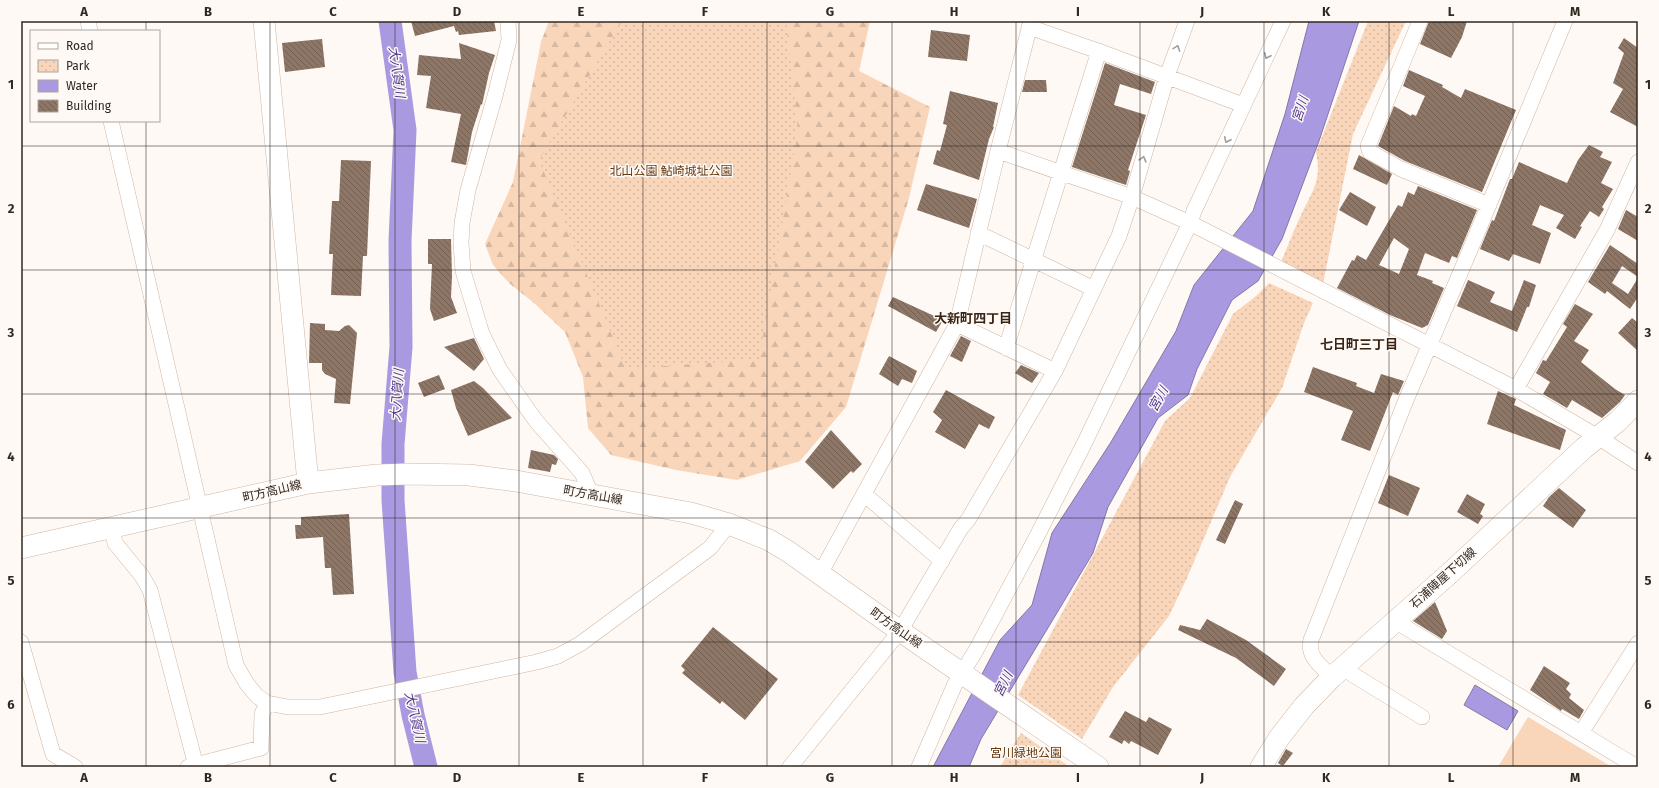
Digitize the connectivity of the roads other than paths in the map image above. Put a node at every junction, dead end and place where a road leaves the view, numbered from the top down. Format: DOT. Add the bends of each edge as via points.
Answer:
graph roads {
  1 [pos="264,21"];
  2 [pos="508,21"];
  3 [pos="1187,21"];
  4 [pos="1283,21"];
  5 [pos="1420,21"];
  6 [pos="1564,21"];
  7 [pos="1030,24"];
  8 [pos="1098,51"];
  9 [pos="1167,76"];
  10 [pos="1243,105"];
  11 [pos="111,122"];
  12 [pos="998,151"];
  13 [pos="1638,162"];
  14 [pos="1060,172"];
  15 [pos="1132,197"];
  16 [pos="1489,205"];
  17 [pos="1194,225"];
  18 [pos="978,234"];
  19 [pos="1033,260"];
  20 [pos="1094,289"];
  21 [pos="956,324"];
  22 [pos="1430,345"];
  23 [pos="1006,348"];
  24 [pos="1055,371"];
  25 [pos="1516,389"];
  26 [pos="1638,401"];
  27 [pos="1598,437"];
  28 [pos="1638,463"];
  29 [pos="308,483"];
  30 [pos="591,494"];
  31 [pos="864,494"];
  32 [pos="199,508"];
  33 [pos="729,524"];
  34 [pos="112,527"];
  35 [pos="21,548"];
  36 [pos="942,561"];
  37 [pos="820,574"];
  38 [pos="1395,621"];
  39 [pos="900,632"];
  40 [pos="21,642"];
  41 [pos="1638,643"];
  42 [pos="1337,673"];
  43 [pos="964,675"];
  44 [pos="267,703"];
  45 [pos="1422,717"];
  46 [pos="1581,733"];
  47 [pos="1086,762"];
  48 [pos="192,766"];
  49 [pos="75,767"];
  50 [pos="790,767"];
  51 [pos="919,767"];
  52 [pos="1260,767"];
  53 [pos="1637,767"];
  1 -- 29 [label="main road"];
  2 -- 30 [label="street" via="509,40 468,190 462,223 463,271 482,334 500,370 536,421 582,473"];
  9 -- 3 [label="street, one-way"];
  4 -- 10 [label="street, one-way"];
  5 -- 16 [label="street" via="1368,146 1370,152 1401,169"];
  6 -- 16 [label="street"];
  7 -- 8 [label="street"];
  7 -- 12 [label="street"];
  8 -- 9 [label="street"];
  8 -- 14 [label="street"];
  9 -- 10 [label="street"];
  15 -- 9 [label="street, one-way"];
  10 -- 17 [label="street, one-way" via="1194,211"];
  11 -- 32 [label="street"];
  12 -- 14 [label="street"];
  12 -- 18 [label="street"];
  13 -- 25 [label="street" via="1607,230"];
  14 -- 15 [label="street"];
  14 -- 19 [label="street"];
  15 -- 17 [label="street"];
  15 -- 20 [label="street" via="1119,236"];
  16 -- 22 [label="street"];
  17 -- 22 [label="street"];
  17 -- 43 [label="street"];
  18 -- 19 [label="street"];
  18 -- 21 [label="street"];
  19 -- 20 [label="street"];
  19 -- 23 [label="street"];
  20 -- 24 [label="street"];
  21 -- 23 [label="street"];
  21 -- 31 [label="street"];
  22 -- 25 [label="street"];
  22 -- 42 [label="street" via="1309,647 1311,655"];
  23 -- 24 [label="street"];
  24 -- 36 [label="street"];
  25 -- 27 [label="street"];
  26 -- 27 [label="main road, 石浦陣屋下切線"];
  27 -- 28 [label="street"];
  27 -- 38 [label="main road, 石浦陣屋下切線"];
  29 -- 30 [label="main road, 町方高山線" via="359,476 469,475"];
  29 -- 32 [label="main road, 町方高山線"];
  30 -- 33 [label="main road, 町方高山線" via="691,513"];
  31 -- 36 [label="street"];
  31 -- 37 [label="street"];
  32 -- 34 [label="main road, 町方高山線"];
  32 -- 44 [label="street" via="236,665 247,684"];
  33 -- 37 [label="main road, 町方高山線" via="769,540"];
  33 -- 44 [label="street" via="710,548 569,651 558,656 320,707 288,707"];
  34 -- 35 [label="main road, 町方高山線"];
  34 -- 48 [label="street" via="115,543 150,590"];
  36 -- 39 [label="street"];
  37 -- 39 [label="main road, 町方高山線"];
  38 -- 42 [label="main road, 石浦陣屋下切線"];
  38 -- 46 [label="street"];
  39 -- 43 [label="main road, 町方高山線"];
  39 -- 50 [label="street"];
  40 -- 49 [label="street" via="53,754"];
  41 -- 46 [label="street"];
  42 -- 45 [label="street"];
  42 -- 52 [label="main road, 石浦陣屋下切線" via="1304,706 1278,738"];
  43 -- 47 [label="main road, 町方高山線"];
  43 -- 51 [label="street"];
  44 -- 48 [label="street" via="262,714 261,748"];
  46 -- 53 [label="street"];
}
